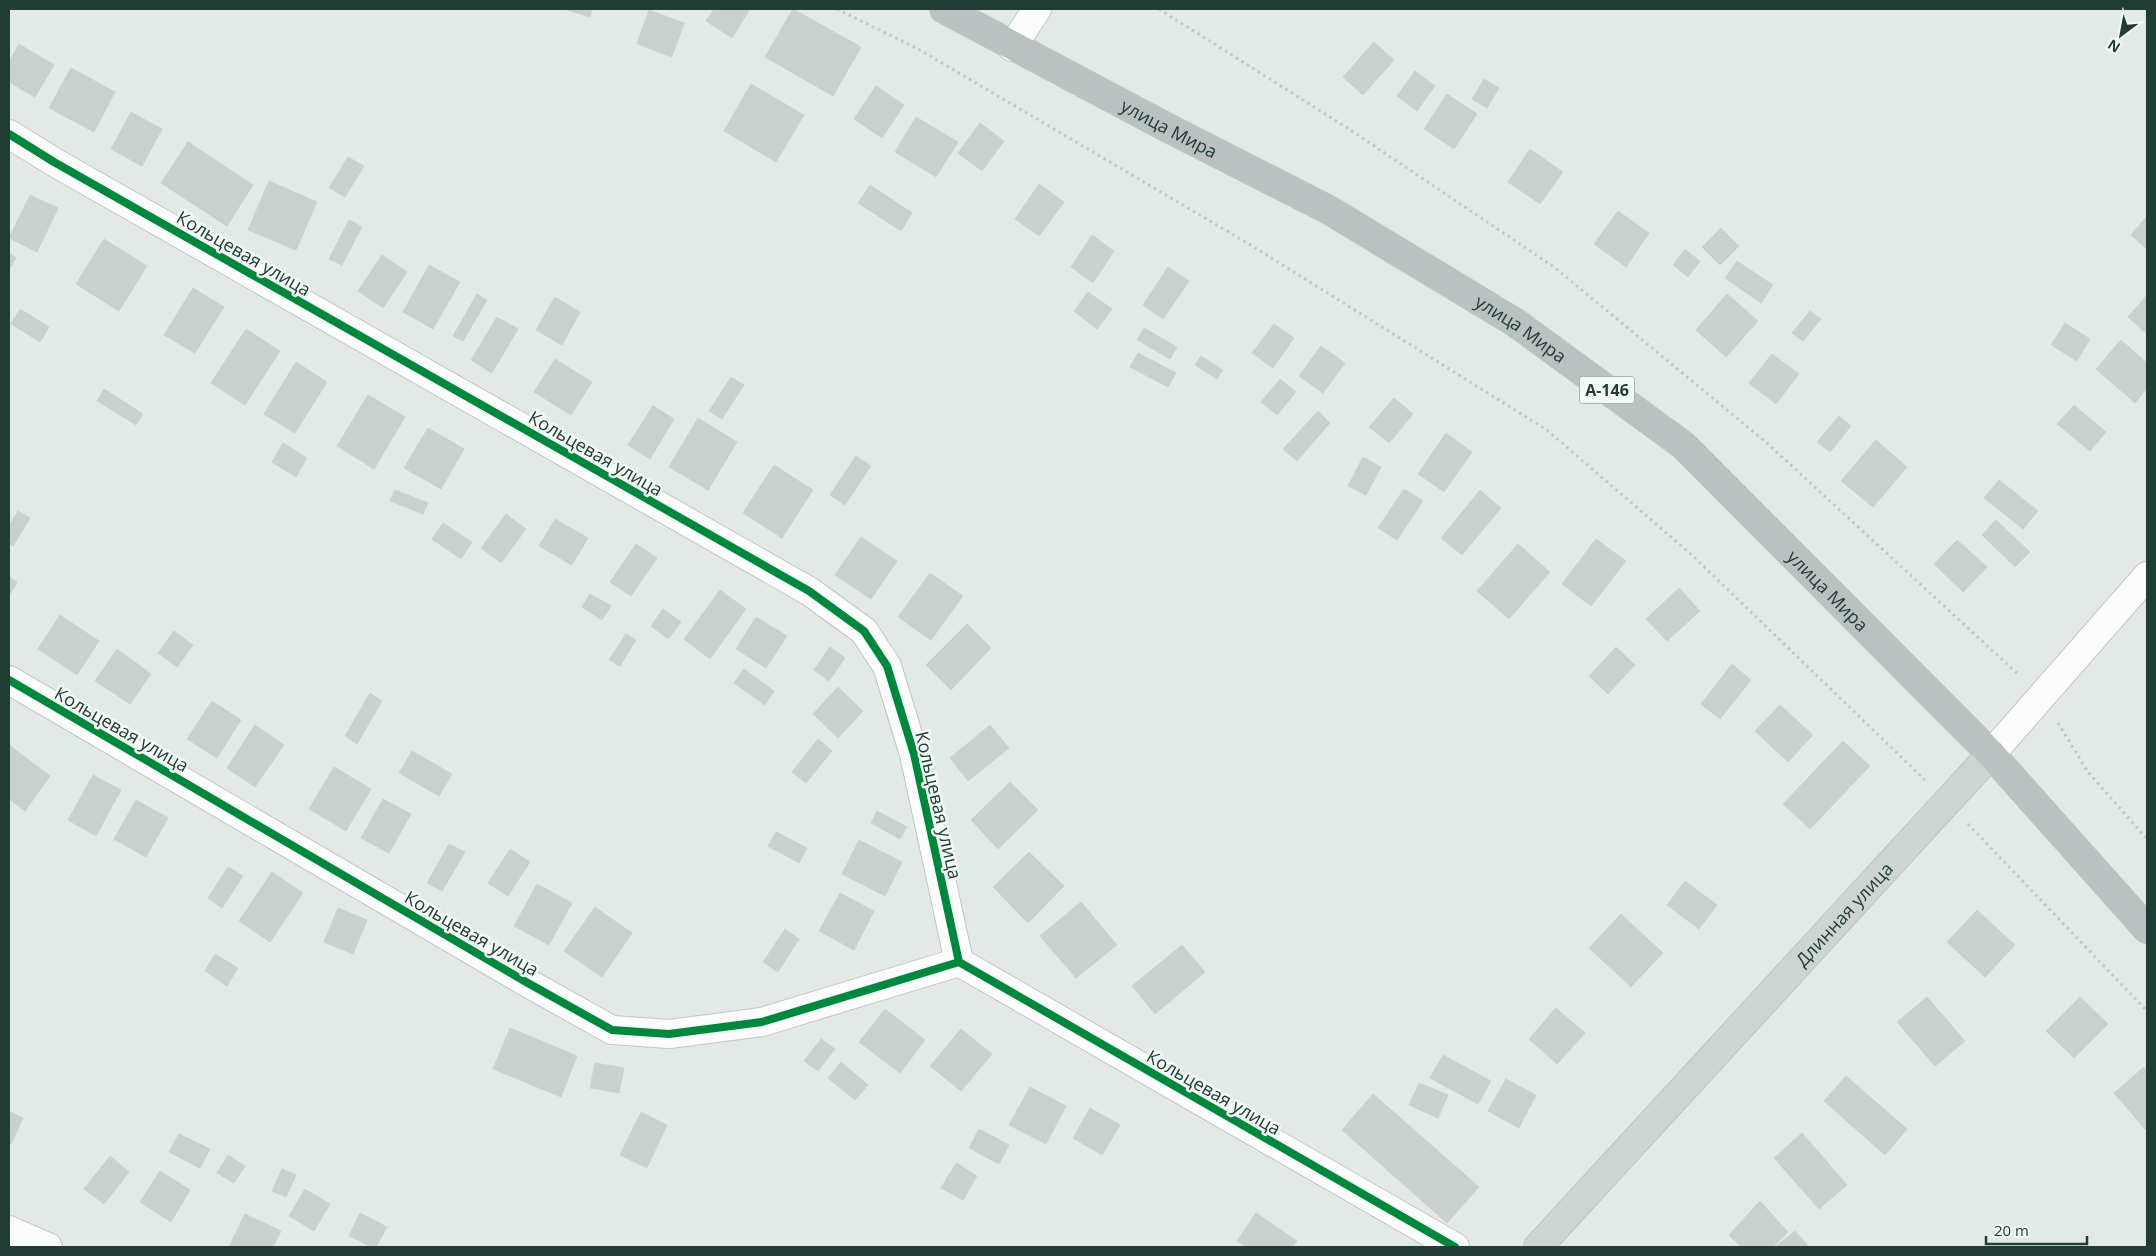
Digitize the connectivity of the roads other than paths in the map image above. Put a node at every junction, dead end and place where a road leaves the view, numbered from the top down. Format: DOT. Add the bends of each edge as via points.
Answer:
graph roads {
  1 [pos="944,9"];
  2 [pos="1037,9"];
  3 [pos="1012,47"];
  4 [pos="9,134"];
  5 [pos="2147,576"];
  6 [pos="9,680"];
  7 [pos="1991,754"];
  8 [pos="2147,929"];
  9 [pos="959,962"];
  10 [pos="9,1230"];
  11 [pos="48,1247"];
  12 [pos="1454,1247"];
  13 [pos="1538,1247"];
  1 -- 3 [label="highway, улица Мира / А-146"];
  2 -- 3 [label="street"];
  3 -- 7 [label="highway, улица Мира / А-146" via="1329,210 1524,329 1683,445"];
  4 -- 9 [label="street, Кольцевая улица" via="809,591 864,631 887,666 914,754"];
  5 -- 7 [label="street, Длинная улица"];
  6 -- 9 [label="street, Кольцевая улица" via="612,1030 669,1034 762,1022"];
  7 -- 8 [label="highway, улица Мира / А-146"];
  7 -- 13 [label="main road, Длинная улица"];
  9 -- 12 [label="street, Кольцевая улица"];
  10 -- 11 [label="street"];
}
